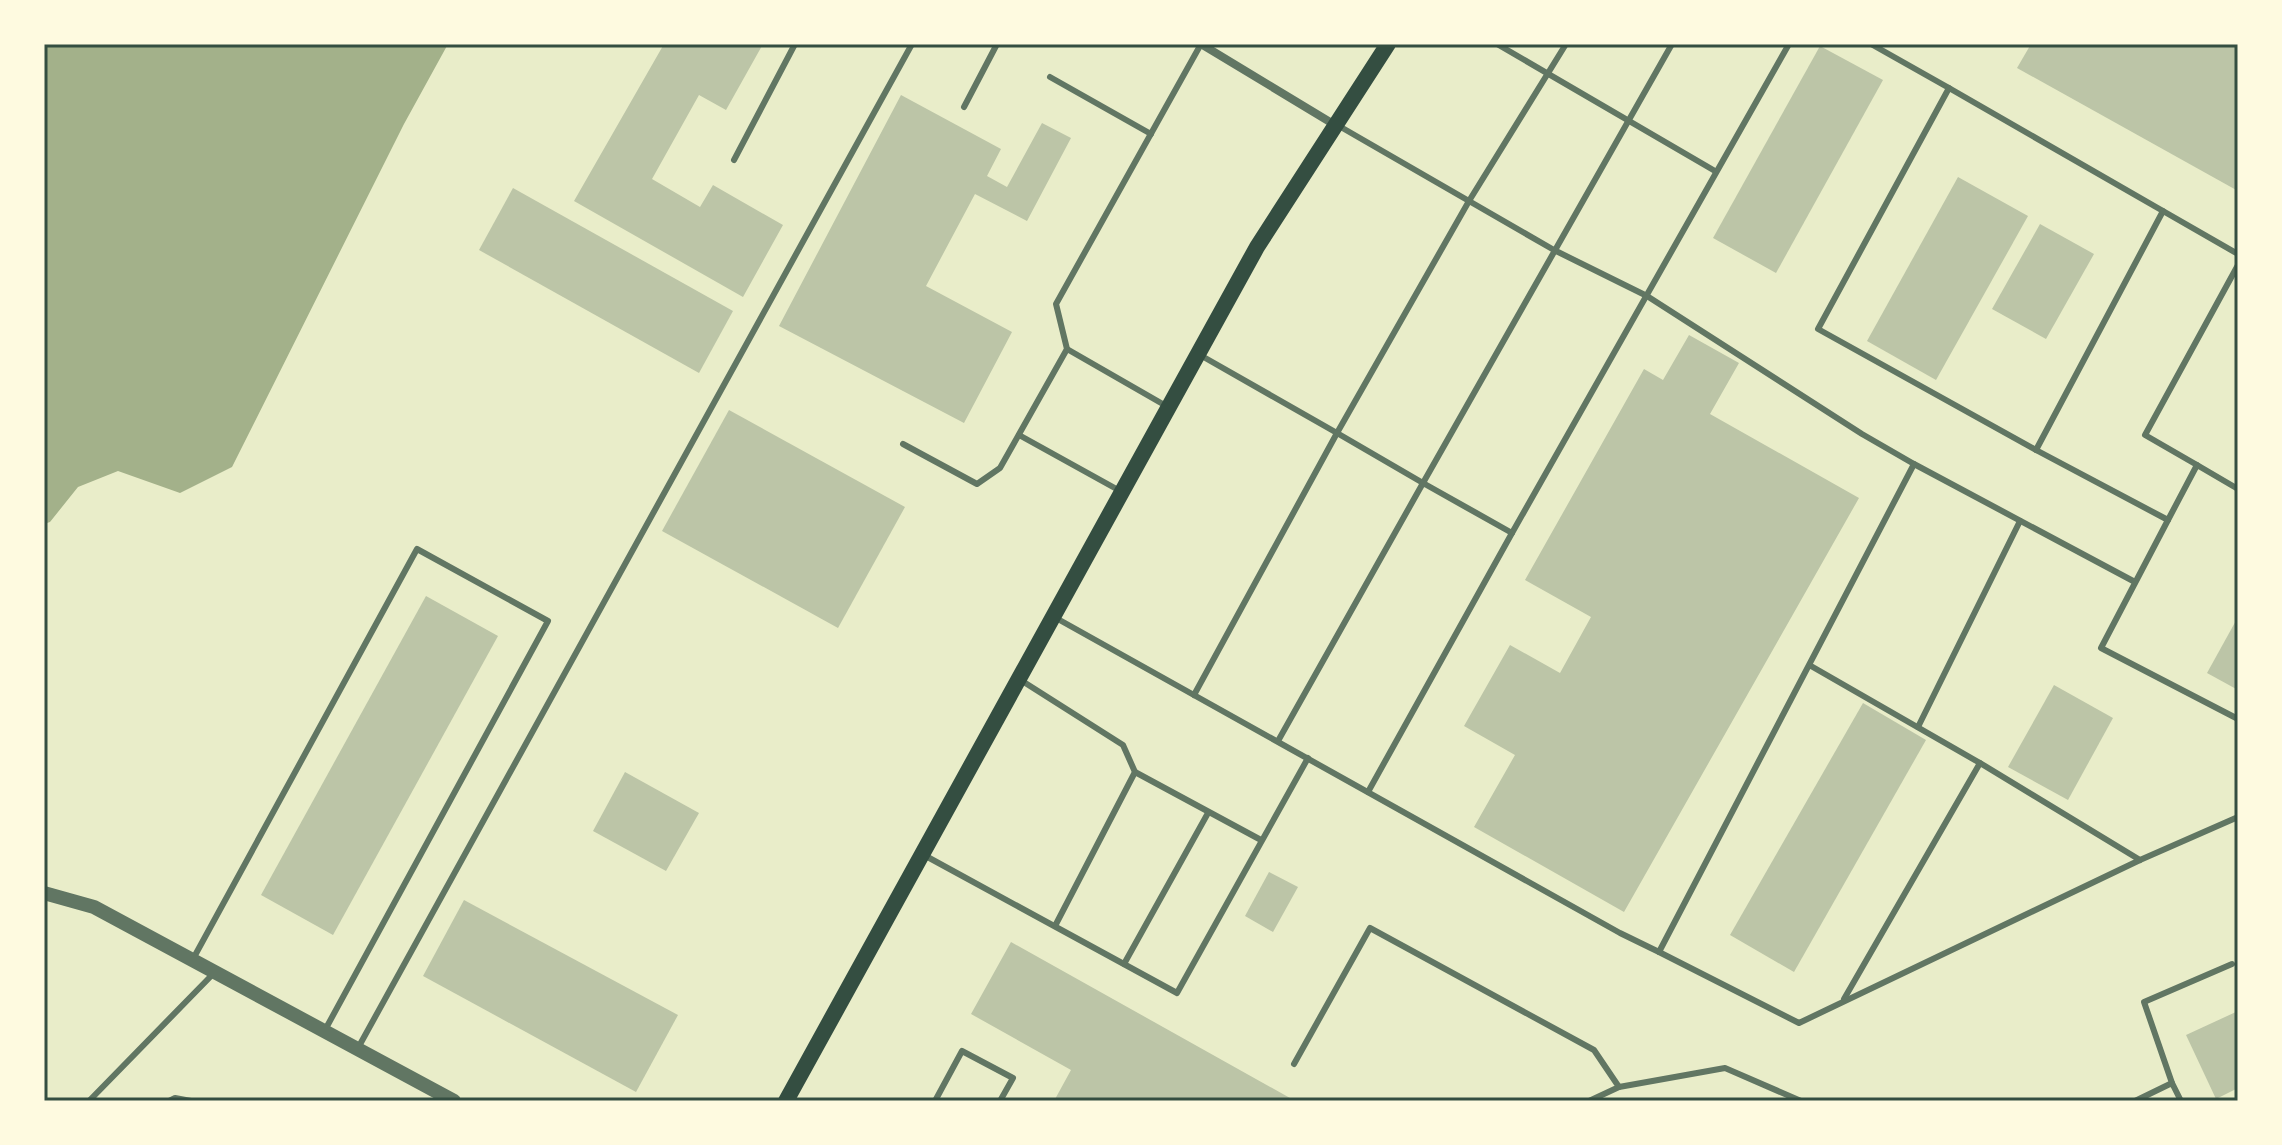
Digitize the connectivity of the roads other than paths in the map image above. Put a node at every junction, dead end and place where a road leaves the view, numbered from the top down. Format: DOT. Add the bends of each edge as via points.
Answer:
graph roads {
  1 [pos="795,44"];
  2 [pos="912,44"];
  3 [pos="997,44"];
  4 [pos="1201,44"];
  5 [pos="1388,44"];
  6 [pos="1497,44"];
  7 [pos="1566,44"];
  8 [pos="1672,44"];
  9 [pos="1789,44"];
  10 [pos="1871,44"];
  11 [pos="1549,74"];
  12 [pos="1050,77"];
  13 [pos="1949,88"];
  14 [pos="964,107"];
  15 [pos="1629,120"];
  16 [pos="1335,125"];
  17 [pos="1151,134"];
  18 [pos="734,160"];
  19 [pos="1715,171"];
  20 [pos="1469,201"];
  21 [pos="2163,211"];
  22 [pos="1554,250"];
  23 [pos="2238,254"];
  24 [pos="2238,265"];
  25 [pos="1647,296"];
  26 [pos="1067,349"];
  27 [pos="1198,354"];
  28 [pos="1168,407"];
  29 [pos="1337,433"];
  30 [pos="1019,435"];
  31 [pos="903,444"];
  32 [pos="2036,450"];
  33 [pos="1914,464"];
  34 [pos="2197,465"];
  35 [pos="1423,483"];
  36 [pos="2238,489"];
  37 [pos="1122,492"];
  38 [pos="2168,520"];
  39 [pos="2020,521"];
  40 [pos="1512,533"];
  41 [pos="2135,582"];
  42 [pos="1053,616"];
  43 [pos="1811,666"];
  44 [pos="1019,679"];
  45 [pos="1194,695"];
  46 [pos="2238,719"];
  47 [pos="1918,727"];
  48 [pos="1278,741"];
  49 [pos="1308,758"];
  50 [pos="1980,763"];
  51 [pos="1135,772"];
  52 [pos="1368,792"];
  53 [pos="1208,813"];
  54 [pos="2238,817"];
  55 [pos="1261,840"];
  56 [pos="922,854"];
  57 [pos="2140,860"];
  58 [pos="44,893"];
  59 [pos="1055,926"];
  60 [pos="1659,952"];
  61 [pos="193,959"];
  62 [pos="1124,964"];
  63 [pos="2232,964"];
  64 [pos="215,971"];
  65 [pos="1843,1001"];
  66 [pos="325,1030"];
  67 [pos="358,1048"];
  68 [pos="1294,1064"];
  69 [pos="2172,1083"];
  70 [pos="1619,1087"];
  71 [pos="89,1101"];
  72 [pos="169,1101"];
  73 [pos="191,1101"];
  74 [pos="454,1101"];
  75 [pos="786,1101"];
  76 [pos="935,1101"];
  77 [pos="1000,1101"];
  78 [pos="1589,1101"];
  79 [pos="1801,1101"];
  80 [pos="2135,1101"];
  81 [pos="2181,1101"];
  1 -- 18 [label="lane"];
  2 -- 67 [label="lane"];
  3 -- 14 [label="lane"];
  4 -- 16 [label="street"];
  4 -- 17 [label="lane"];
  5 -- 16 [label="main road"];
  6 -- 11 [label="lane"];
  7 -- 11 [label="lane"];
  8 -- 15 [label="lane"];
  9 -- 19 [label="lane"];
  10 -- 13 [label="lane"];
  11 -- 15 [label="lane"];
  11 -- 20 [label="lane"];
  12 -- 17 [label="lane"];
  13 -- 21 [label="lane"];
  13 -- 32 [label="lane" via="1818,329"];
  15 -- 19 [label="lane"];
  15 -- 22 [label="lane"];
  16 -- 20 [label="lane"];
  16 -- 27 [label="main road" via="1257,247"];
  17 -- 26 [label="lane" via="1056,304"];
  19 -- 25 [label="lane"];
  20 -- 22 [label="lane"];
  20 -- 29 [label="lane"];
  21 -- 23 [label="lane"];
  21 -- 32 [label="lane"];
  22 -- 25 [label="lane"];
  22 -- 35 [label="lane"];
  24 -- 34 [label="lane" via="2145,435"];
  25 -- 33 [label="lane"];
  25 -- 40 [label="lane"];
  26 -- 28 [label="lane"];
  26 -- 30 [label="lane"];
  27 -- 28 [label="main road"];
  27 -- 29 [label="lane"];
  28 -- 37 [label="main road"];
  29 -- 35 [label="lane"];
  29 -- 45 [label="lane"];
  30 -- 31 [label="lane" via="1000,468 977,484"];
  30 -- 37 [label="lane"];
  32 -- 38 [label="lane"];
  33 -- 39 [label="lane"];
  33 -- 43 [label="lane"];
  34 -- 36 [label="lane"];
  34 -- 38 [label="lane"];
  35 -- 40 [label="lane"];
  35 -- 48 [label="lane"];
  37 -- 42 [label="main road"];
  38 -- 41 [label="lane"];
  39 -- 41 [label="lane"];
  39 -- 47 [label="lane"];
  40 -- 52 [label="lane"];
  41 -- 46 [label="lane" via="2101,648"];
  42 -- 44 [label="main road"];
  42 -- 45 [label="lane"];
  43 -- 47 [label="lane"];
  43 -- 60 [label="lane"];
  44 -- 51 [label="lane" via="1123,745"];
  44 -- 56 [label="main road"];
  45 -- 48 [label="lane"];
  47 -- 50 [label="lane"];
  48 -- 49 [label="lane"];
  49 -- 52 [label="lane"];
  49 -- 55 [label="lane"];
  50 -- 57 [label="lane"];
  50 -- 65 [label="lane"];
  51 -- 53 [label="lane"];
  51 -- 59 [label="lane"];
  52 -- 60 [label="lane"];
  53 -- 55 [label="lane"];
  53 -- 62 [label="lane"];
  54 -- 57 [label="lane"];
  55 -- 62 [label="lane" via="1177,993"];
  56 -- 59 [label="lane"];
  56 -- 75 [label="main road"];
  57 -- 65 [label="lane"];
  58 -- 61 [label="street" via="94,907"];
  59 -- 62 [label="lane"];
  60 -- 65 [label="lane" via="1799,1023"];
  61 -- 64 [label="street"];
  61 -- 66 [label="lane" via="417,549 548,621"];
  63 -- 69 [label="lane" via="2144,1002"];
  64 -- 66 [label="street"];
  64 -- 71 [label="lane"];
  66 -- 67 [label="street"];
  67 -- 74 [label="street"];
  68 -- 70 [label="lane" via="1370,928 1594,1050"];
  69 -- 80 [label="lane"];
  69 -- 81 [label="lane"];
  70 -- 78 [label="lane"];
  70 -- 79 [label="lane" via="1725,1068"];
  72 -- 73 [label="lane"];
  76 -- 77 [label="lane" via="962,1051 1013,1078"];
}
